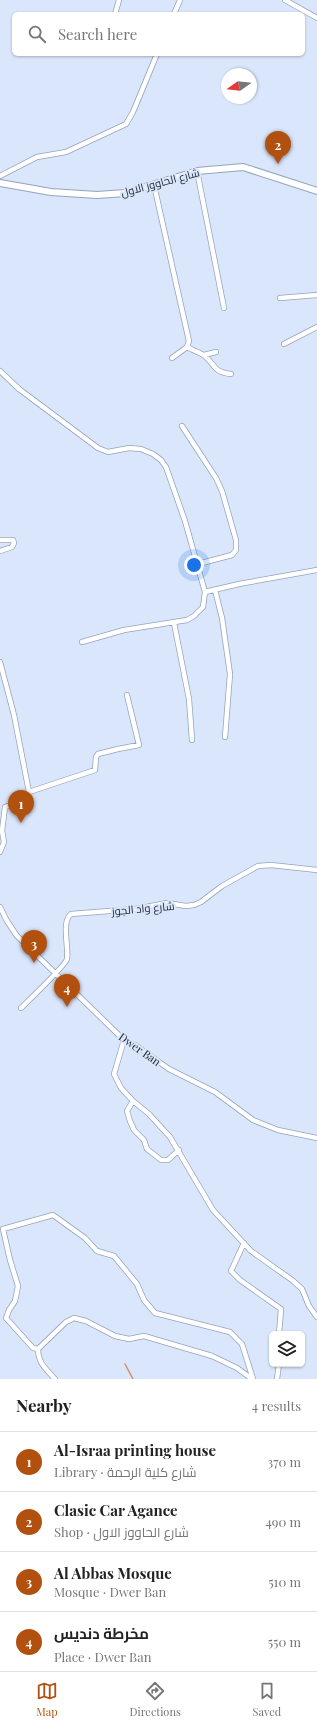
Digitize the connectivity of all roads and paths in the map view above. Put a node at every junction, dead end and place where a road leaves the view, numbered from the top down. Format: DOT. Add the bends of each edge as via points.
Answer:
graph roads {
  1 [pos="118,0"];
  2 [pos="180,0"];
  3 [pos="285,0"];
  4 [pos="115,12"];
  5 [pos="175,12"];
  6 [pos="317,18"];
  7 [pos="156,56"];
  8 [pos="197,171"];
  9 [pos="0,176"];
  10 [pos="0,183"];
  11 [pos="154,185"];
  12 [pos="317,191"];
  13 [pos="317,295"];
  14 [pos="280,298"];
  15 [pos="224,308"];
  16 [pos="317,327"];
  17 [pos="284,344"];
  18 [pos="187,347"];
  19 [pos="216,352"];
  20 [pos="204,355"];
  21 [pos="172,358"];
  22 [pos="0,371"];
  23 [pos="231,374"];
  24 [pos="182,426"];
  25 [pos="0,540"];
  26 [pos="0,551"];
  27 [pos="198,564"];
  28 [pos="317,570"];
  29 [pos="215,590"];
  30 [pos="205,592"];
  31 [pos="174,623"];
  32 [pos="82,642"];
  33 [pos="0,662"];
  34 [pos="127,695"];
  35 [pos="225,737"];
  36 [pos="192,740"];
  37 [pos="29,792"];
  38 [pos="2,807"];
  39 [pos="0,852"];
  40 [pos="317,870"];
  41 [pos="0,907"];
  42 [pos="54,973"];
  43 [pos="21,1008"];
  44 [pos="124,1040"];
  45 [pos="133,1101"];
  46 [pos="317,1138"];
  47 [pos="179,1150"];
  48 [pos="244,1243"];
  49 [pos="317,1317"];
  50 [pos="279,1331"];
  51 [pos="38,1349"];
  52 [pos="279,1367"];
  53 [pos="55,1379"];
  54 [pos="252,1379"];
  55 [pos="277,1379"];
  1 -- 4 [label="street"];
  2 -- 5 [label="street"];
  3 -- 6 [label="street"];
  7 -- 9 [label="street" via="126,124 66,152 37,157"];
  8 -- 11 [label="main road, شارع الحاووز الاول"];
  8 -- 12 [label="main road, شارع الحاووز الاول" via="243,167"];
  8 -- 15 [label="street"];
  10 -- 11 [label="main road, شارع الحاووز الاول" via="51,192 97,195 126,193"];
  11 -- 18 [label="street" via="189,341"];
  13 -- 14 [label="street"];
  16 -- 17 [label="street"];
  18 -- 20 [label="street"];
  18 -- 21 [label="street"];
  19 -- 20 [label="street"];
  20 -- 23 [label="street" via="214,368"];
  22 -- 27 [label="street" via="18,389 98,448 108,452 135,448 158,457 166,467"];
  24 -- 27 [label="street" via="219,484 236,540 236,550 232,555"];
  25 -- 26 [label="street" via="13,540 14,543"];
  27 -- 30 [label="street"];
  28 -- 29 [label="street"];
  29 -- 30 [label="street"];
  29 -- 35 [label="street" via="230,674"];
  30 -- 31 [label="street" via="203,607 187,620"];
  31 -- 32 [label="street" via="124,630"];
  31 -- 36 [label="street" via="189,699"];
  33 -- 37 [label="street" via="14,715"];
  34 -- 37 [label="street" via="139,745 98,754 94,770"];
  37 -- 38 [label="street" via="22,800"];
  38 -- 39 [label="street" via="4,842"];
  40 -- 42 [label="street, شارع واد الجوز" via="263,865 250,870 194,905 167,903 135,909 72,914 66,921 66,964"];
  41 -- 42 [label="street, Dwer Ban" via="17,936"];
  42 -- 43 [label="street"];
  42 -- 44 [label="street, Dwer Ban"];
  44 -- 45 [label="street" via="114,1074 121,1088"];
  44 -- 46 [label="street, Dwer Ban" via="135,1045 168,1070 217,1094 253,1120 278,1130"];
  45 -- 47 [label="street" via="149,1114"];
  45 -- 47 [label="street" via="127,1111 130,1121 148,1149 161,1160 168,1160"];
  47 -- 48 [label="street" via="213,1210"];
  48 -- 49 [label="street" via="302,1289"];
  48 -- 50 [label="street" via="231,1271 281,1309"];
  51 -- 53 [label="street" via="38,1358"];
  51 -- 54 [label="street" via="66,1322 74,1318 86,1321 115,1336 129,1339 144,1336 212,1356 237,1368"];
  51 -- 54 [label="street" via="33,1348 6,1318 15,1301 18,1286 3,1229 53,1215 85,1238 97,1251 114,1256 137,1284 144,1300 155,1313 230,1332 242,1344"];
  52 -- 55 [label="street"];
}
